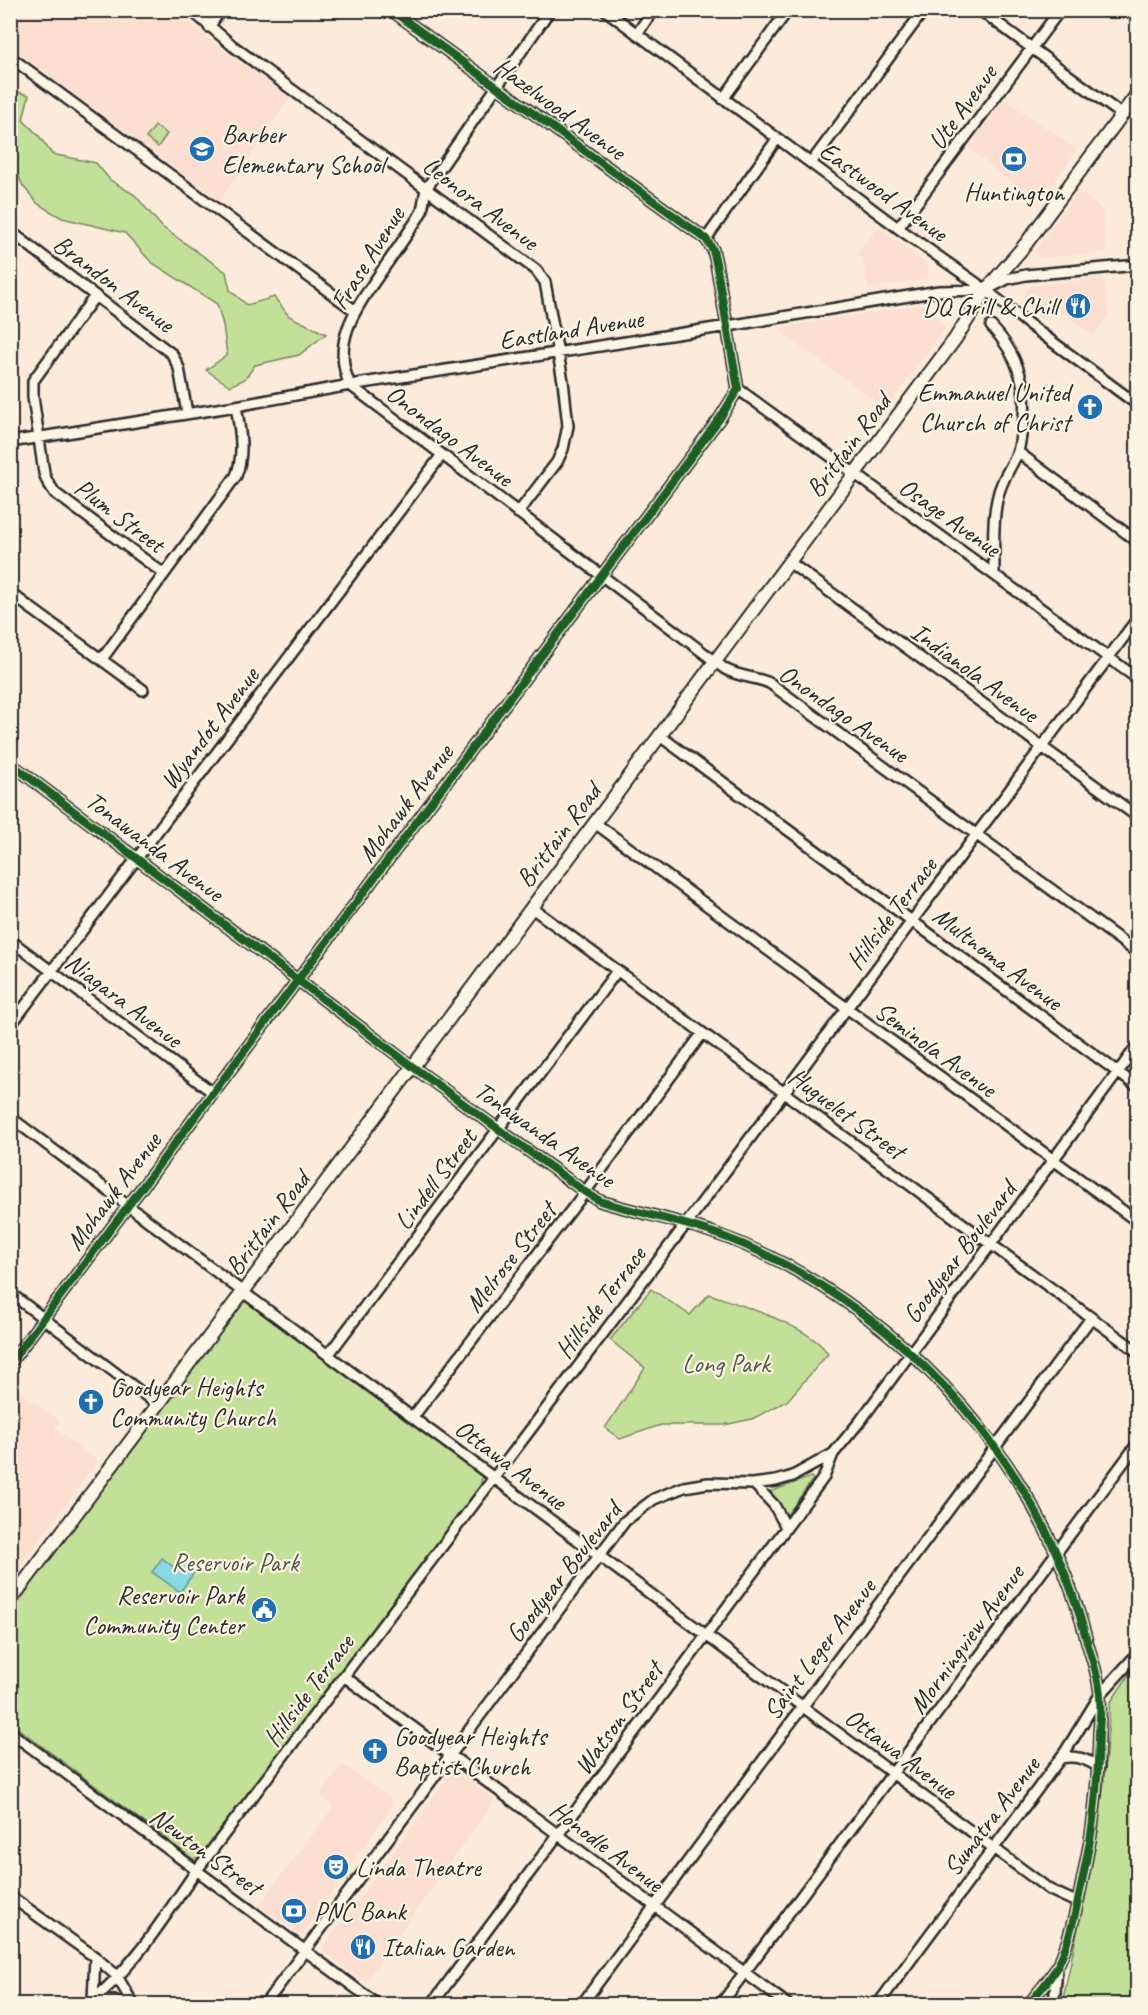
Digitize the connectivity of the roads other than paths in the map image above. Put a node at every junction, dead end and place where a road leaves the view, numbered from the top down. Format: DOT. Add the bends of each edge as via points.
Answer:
graph roads {
  1 [pos="191,10"];
  2 [pos="221,10"];
  3 [pos="391,10"];
  4 [pos="550,10"];
  5 [pos="605,10"];
  6 [pos="653,10"];
  7 [pos="788,10"];
  8 [pos="924,10"];
  9 [pos="980,10"];
  10 [pos="1060,10"];
  11 [pos="209,27"];
  12 [pos="637,34"];
  13 [pos="1032,48"];
  14 [pos="10,57"];
  15 [pos="496,88"];
  16 [pos="1137,93"];
  17 [pos="723,99"];
  18 [pos="1121,114"];
  19 [pos="777,139"];
  20 [pos="811,163"];
  21 [pos="426,189"];
  22 [pos="898,228"];
  23 [pos="10,231"];
  24 [pos="706,239"];
  25 [pos="1137,265"];
  26 [pos="986,290"];
  27 [pos="95,296"];
  28 [pos="354,310"];
  29 [pos="728,326"];
  30 [pos="991,326"];
  31 [pos="557,352"];
  32 [pos="350,385"];
  33 [pos="738,390"];
  34 [pos="1137,405"];
  35 [pos="236,406"];
  36 [pos="187,413"];
  37 [pos="38,438"];
  38 [pos="10,442"];
  39 [pos="1018,452"];
  40 [pos="441,456"];
  41 [pos="854,474"];
  42 [pos="518,513"];
  43 [pos="1137,542"];
  44 [pos="789,562"];
  45 [pos="993,573"];
  46 [pos="164,574"];
  47 [pos="601,577"];
  48 [pos="10,593"];
  49 [pos="1137,618"];
  50 [pos="1108,657"];
  51 [pos="102,659"];
  52 [pos="715,661"];
  53 [pos="1137,679"];
  54 [pos="143,690"];
  55 [pos="660,736"];
  56 [pos="1041,747"];
  57 [pos="10,763"];
  58 [pos="1137,817"];
  59 [pos="595,823"];
  60 [pos="976,834"];
  61 [pos="137,859"];
  62 [pos="532,908"];
  63 [pos="912,920"];
  64 [pos="10,940"];
  65 [pos="1137,953"];
  66 [pos="52,971"];
  67 [pos="617,971"];
  68 [pos="299,980"];
  69 [pos="846,1009"];
  70 [pos="10,1026"];
  71 [pos="702,1034"];
  72 [pos="1137,1045"];
  73 [pos="412,1066"];
  74 [pos="1117,1073"];
  75 [pos="1137,1087"];
  76 [pos="212,1092"];
  77 [pos="783,1093"];
  78 [pos="10,1117"];
  79 [pos="498,1129"];
  80 [pos="1052,1160"];
  81 [pos="585,1192"];
  82 [pos="129,1205"];
  83 [pos="1137,1222"];
  84 [pos="686,1224"];
  85 [pos="990,1244"];
  86 [pos="243,1292"];
  87 [pos="10,1293"];
  88 [pos="44,1318"];
  89 [pos="1091,1318"];
  90 [pos="910,1352"];
  91 [pos="1137,1352"];
  92 [pos="329,1354"];
  93 [pos="10,1363"];
  94 [pos="158,1405"];
  95 [pos="413,1417"];
  96 [pos="1137,1443"];
  97 [pos="996,1446"];
  98 [pos="833,1454"];
  99 [pos="494,1478"];
  100 [pos="754,1484"];
  101 [pos="786,1527"];
  102 [pos="1056,1551"];
  103 [pos="598,1555"];
  104 [pos="10,1601"];
  105 [pos="705,1635"];
  106 [pos="1137,1653"];
  107 [pos="345,1677"];
  108 [pos="1100,1695"];
  109 [pos="803,1706"];
  110 [pos="10,1732"];
  111 [pos="450,1754"];
  112 [pos="1061,1758"];
  113 [pos="1099,1767"];
  114 [pos="894,1773"];
  115 [pos="557,1835"];
  116 [pos="994,1848"];
  117 [pos="197,1871"];
  118 [pos="10,1896"];
  119 [pos="1076,1902"];
  120 [pos="654,1907"];
  121 [pos="305,1950"];
  122 [pos="95,1957"];
  123 [pos="1057,1966"];
  124 [pos="744,1974"];
  125 [pos="117,1976"];
  126 [pos="90,2002"];
  127 [pos="127,2004"];
  128 [pos="133,2004"];
  129 [pos="265,2004"];
  130 [pos="377,2004"];
  131 [pos="432,2004"];
  132 [pos="582,2004"];
  133 [pos="722,2004"];
  134 [pos="787,2004"];
  135 [pos="878,2004"];
  136 [pos="1029,2004"];
  137 [pos="1054,2004"];
  1 -- 11 [label="street, Leonora Avenue"];
  2 -- 11 [label="street"];
  3 -- 15 [label="street, Hazelwood Avenue"];
  4 -- 15 [label="street, Frase Avenue"];
  5 -- 12 [label="street, Eastwood Avenue"];
  6 -- 12 [label="street"];
  7 -- 17 [label="street"];
  8 -- 20 [label="street"];
  9 -- 13 [label="street"];
  10 -- 13 [label="street, Ute Avenue"];
  11 -- 21 [label="street, Leonora Avenue"];
  12 -- 17 [label="street, Eastwood Avenue"];
  13 -- 18 [label="street"];
  13 -- 22 [label="street, Ute Avenue"];
  14 -- 28 [label="street"];
  15 -- 21 [label="street, Frase Avenue"];
  15 -- 24 [label="street, Hazelwood Avenue"];
  16 -- 18 [label="main road, Brittain Road"];
  17 -- 19 [label="street, Eastwood Avenue"];
  18 -- 26 [label="main road, Brittain Road" via="1032,235"];
  19 -- 20 [label="street, Eastwood Avenue"];
  19 -- 24 [label="street"];
  20 -- 22 [label="street, Eastwood Avenue"];
  21 -- 28 [label="street, Frase Avenue" via="418,218"];
  21 -- 31 [label="street, Leonora Avenue" via="541,275 548,288"];
  22 -- 26 [label="street, Eastwood Avenue"];
  23 -- 27 [label="street, Brandon Avenue"];
  24 -- 29 [label="street" via="713,250"];
  25 -- 26 [label="street, Eastland Avenue" via="1026,275"];
  26 -- 29 [label="street, Eastland Avenue" via="939,291"];
  26 -- 34 [label="street, Eastwood Avenue"];
  26 -- 41 [label="main road, Brittain Road" via="955,339"];
  27 -- 36 [label="street, Brandon Avenue" via="172,354 179,368"];
  27 -- 37 [label="street, Plum Street" via="33,381"];
  28 -- 32 [label="street, Frase Avenue" via="342,358"];
  29 -- 31 [label="street, Eastland Avenue"];
  29 -- 33 [label="street"];
  30 -- 39 [label="street" via="1014,358 1023,385 1025,412"];
  31 -- 32 [label="street, Eastland Avenue"];
  31 -- 42 [label="street, Leonora Avenue" via="567,435 557,462"];
  32 -- 35 [label="street, Eastland Avenue"];
  32 -- 40 [label="street, Onondago Avenue"];
  33 -- 41 [label="street, Osage Avenue"];
  33 -- 47 [label="street, Mohawk Avenue"];
  35 -- 36 [label="street, Eastland Avenue"];
  35 -- 46 [label="street" via="242,446 236,476"];
  36 -- 37 [label="street, Eastland Avenue"];
  37 -- 38 [label="street, Eastland Avenue"];
  37 -- 46 [label="street, Plum Street" via="47,481 55,493"];
  39 -- 43 [label="street"];
  39 -- 45 [label="street" via="1008,467 997,499"];
  40 -- 42 [label="street, Onondago Avenue"];
  40 -- 61 [label="street, Wyandot Avenue"];
  41 -- 44 [label="main road, Brittain Road"];
  41 -- 45 [label="street, Osage Avenue"];
  42 -- 47 [label="street, Onondago Avenue"];
  44 -- 52 [label="main road, Brittain Road"];
  44 -- 56 [label="street, Indianola Avenue"];
  45 -- 50 [label="street, Osage Avenue"];
  46 -- 51 [label="street"];
  47 -- 52 [label="street, Onondago Avenue"];
  47 -- 68 [label="street, Mohawk Avenue"];
  48 -- 51 [label="street"];
  49 -- 50 [label="street, Hillside Terrace"];
  50 -- 53 [label="street, Osage Avenue"];
  50 -- 56 [label="street, Hillside Terrace"];
  51 -- 54 [label="street"];
  52 -- 55 [label="main road, Brittain Road"];
  52 -- 60 [label="street, Onondago Avenue" via="738,676 771,684"];
  55 -- 59 [label="main road, Brittain Road"];
  55 -- 63 [label="street, Multnoma Avenue"];
  56 -- 58 [label="street, Indianola Avenue"];
  56 -- 60 [label="street, Hillside Terrace"];
  57 -- 61 [label="street, Tonawanda Avenue"];
  59 -- 62 [label="main road, Brittain Road"];
  59 -- 69 [label="street, Seminola Avenue"];
  60 -- 63 [label="street, Hillside Terrace"];
  60 -- 65 [label="street, Onondago Avenue"];
  61 -- 66 [label="street, Wyandot Avenue"];
  61 -- 68 [label="street, Tonawanda Avenue"];
  62 -- 67 [label="street, Huguelet Street"];
  62 -- 73 [label="main road, Brittain Road"];
  63 -- 69 [label="street, Hillside Terrace"];
  63 -- 74 [label="street, Multnoma Avenue"];
  64 -- 66 [label="street, Niagara Avenue"];
  66 -- 70 [label="street, Wyandot Avenue"];
  66 -- 76 [label="street, Niagara Avenue"];
  67 -- 71 [label="street, Huguelet Street"];
  67 -- 79 [label="street, Lindell Street"];
  68 -- 73 [label="street, Tonawanda Avenue"];
  68 -- 76 [label="street, Mohawk Avenue"];
  69 -- 77 [label="street, Hillside Terrace"];
  69 -- 80 [label="street, Seminola Avenue"];
  71 -- 77 [label="street, Huguelet Street"];
  71 -- 81 [label="street, Melrose Street"];
  72 -- 74 [label="street, Goodyear Boulevard"];
  73 -- 79 [label="street, Tonawanda Avenue"];
  73 -- 86 [label="main road, Brittain Road"];
  74 -- 75 [label="street, Multnoma Avenue"];
  74 -- 80 [label="street, Goodyear Boulevard"];
  76 -- 82 [label="street, Mohawk Avenue"];
  77 -- 84 [label="street, Hillside Terrace"];
  77 -- 85 [label="street, Huguelet Street"];
  78 -- 82 [label="street, Ottawa Avenue"];
  79 -- 81 [label="street, Tonawanda Avenue"];
  79 -- 92 [label="street, Lindell Street"];
  80 -- 83 [label="street, Seminola Avenue"];
  80 -- 85 [label="street, Goodyear Boulevard"];
  81 -- 84 [label="street, Tonawanda Avenue" via="600,1201"];
  81 -- 95 [label="street, Melrose Street"];
  82 -- 86 [label="street, Ottawa Avenue"];
  82 -- 88 [label="street, Mohawk Avenue"];
  84 -- 90 [label="street, Tonawanda Avenue" via="750,1248 817,1284"];
  84 -- 99 [label="street, Hillside Terrace"];
  85 -- 89 [label="street, Huguelet Street"];
  85 -- 90 [label="street, Goodyear Boulevard"];
  86 -- 92 [label="street, Ottawa Avenue"];
  86 -- 94 [label="main road, Brittain Road"];
  87 -- 88 [label="street"];
  88 -- 93 [label="street, Mohawk Avenue"];
  88 -- 94 [label="street"];
  89 -- 91 [label="street, Huguelet Street"];
  89 -- 97 [label="street, Saint Leger Avenue"];
  90 -- 97 [label="street, Tonawanda Avenue"];
  90 -- 98 [label="street, Goodyear Boulevard"];
  92 -- 95 [label="street, Ottawa Avenue"];
  94 -- 104 [label="main road, Brittain Road"];
  95 -- 99 [label="street, Ottawa Avenue"];
  96 -- 102 [label="street, Morningview Avenue"];
  97 -- 102 [label="street, Tonawanda Avenue"];
  97 -- 109 [label="street, Saint Leger Avenue"];
  98 -- 100 [label="street, Goodyear Boulevard" via="793,1476"];
  98 -- 101 [label="street, Watson Street" via="824,1477"];
  99 -- 103 [label="street, Ottawa Avenue"];
  99 -- 107 [label="street, Hillside Terrace"];
  100 -- 101 [label="street" via="774,1505"];
  100 -- 103 [label="street, Goodyear Boulevard" via="708,1483 668,1492 635,1511"];
  101 -- 105 [label="street, Watson Street"];
  102 -- 108 [label="street, Tonawanda Avenue" via="1077,1605"];
  102 -- 114 [label="street, Morningview Avenue"];
  103 -- 105 [label="street, Ottawa Avenue"];
  103 -- 111 [label="street, Goodyear Boulevard"];
  105 -- 109 [label="street, Ottawa Avenue"];
  105 -- 115 [label="street, Watson Street"];
  106 -- 108 [label="street, Sumatra Avenue"];
  107 -- 111 [label="street, Honodle Avenue"];
  107 -- 117 [label="street, Hillside Terrace"];
  108 -- 112 [label="street, Sumatra Avenue"];
  108 -- 113 [label="street, Tonawanda Avenue"];
  109 -- 114 [label="street, Ottawa Avenue"];
  109 -- 120 [label="street, Saint Leger Avenue"];
  110 -- 117 [label="street, Newton Street"];
  111 -- 115 [label="street, Honodle Avenue"];
  111 -- 121 [label="street, Goodyear Boulevard"];
  112 -- 113 [label="street" via="1081,1757"];
  112 -- 116 [label="street, Sumatra Avenue"];
  113 -- 119 [label="street, Tonawanda Avenue" via="1094,1824"];
  114 -- 116 [label="street, Ottawa Avenue"];
  114 -- 124 [label="street, Morningview Avenue"];
  115 -- 120 [label="street, Honodle Avenue"];
  115 -- 131 [label="street, Watson Street"];
  116 -- 119 [label="street, Ottawa Avenue" via="1050,1890"];
  116 -- 135 [label="street, Sumatra Avenue"];
  117 -- 121 [label="street, Newton Street"];
  117 -- 125 [label="street, Hillside Terrace"];
  118 -- 122 [label="street"];
  119 -- 123 [label="street, Tonawanda Avenue"];
  120 -- 124 [label="street, Honodle Avenue"];
  120 -- 132 [label="street, Saint Leger Avenue"];
  121 -- 129 [label="street, Goodyear Boulevard"];
  121 -- 130 [label="street, Newton Street"];
  122 -- 125 [label="street"];
  122 -- 126 [label="street"];
  123 -- 136 [label="street, Tonawanda Avenue"];
  123 -- 137 [label="street"];
  124 -- 133 [label="street, Morningview Avenue"];
  124 -- 134 [label="street, Honodle Avenue"];
  125 -- 126 [label="street, Hillside Terrace"];
  125 -- 128 [label="street"];
  126 -- 127 [label="street"];
}
